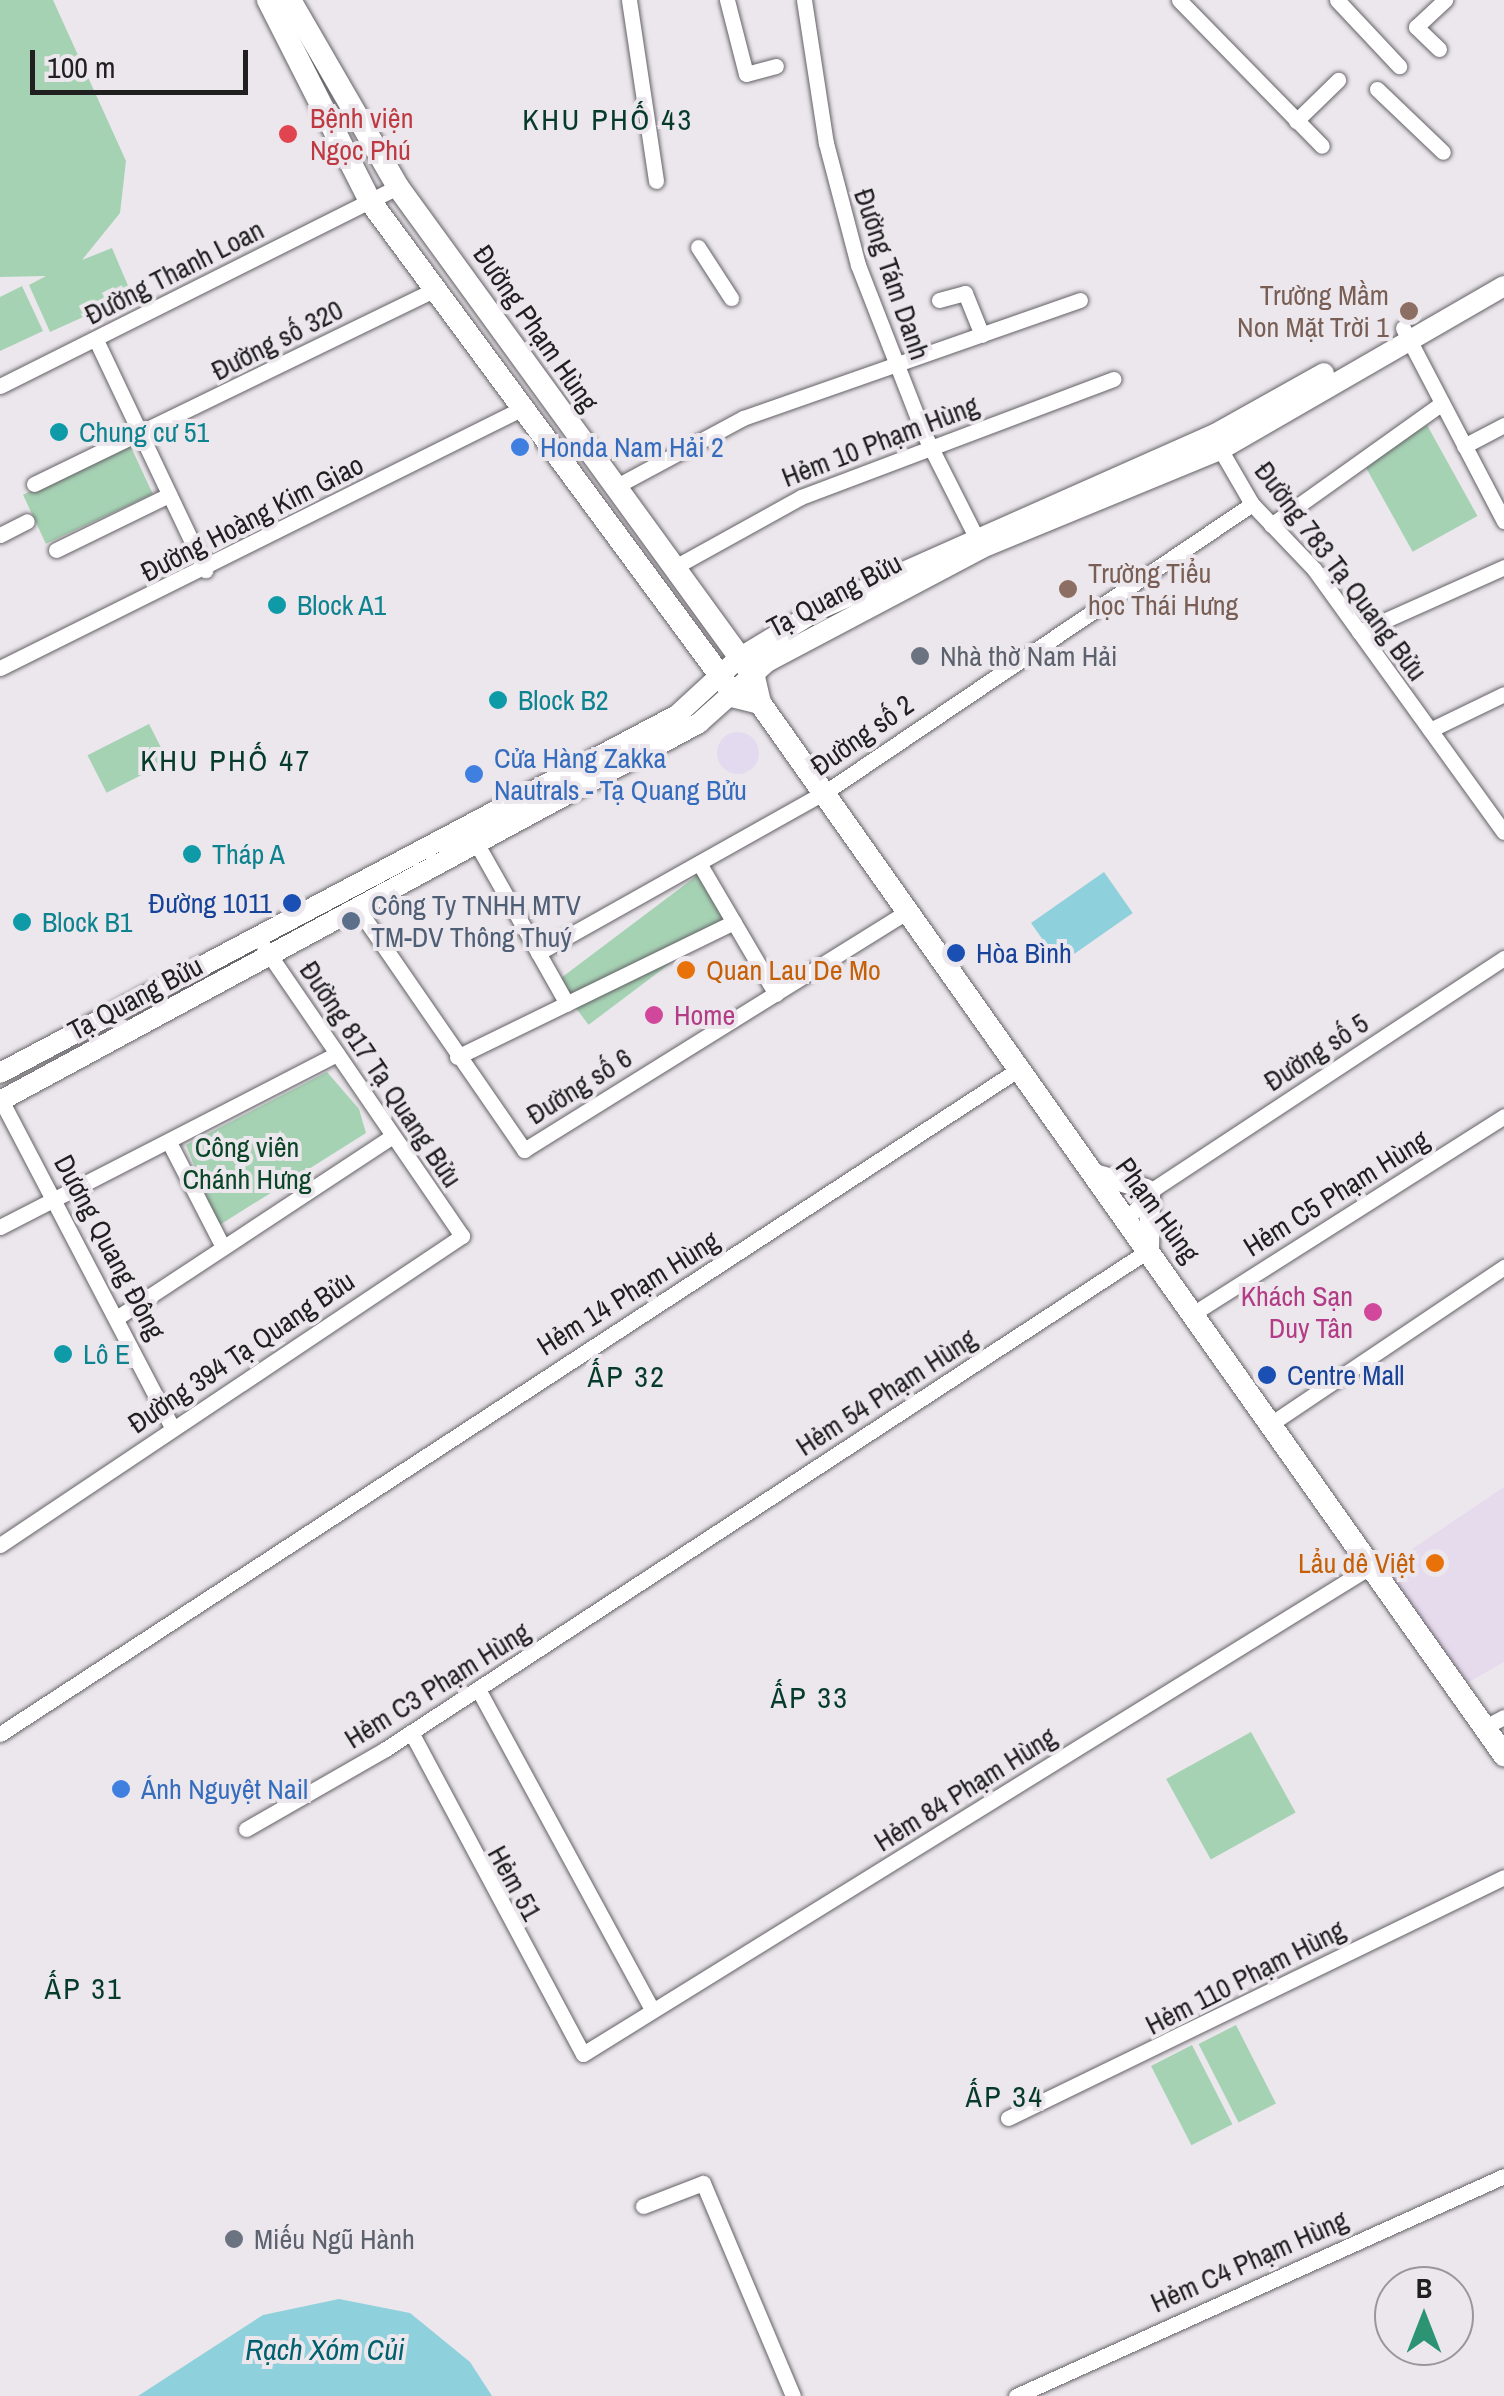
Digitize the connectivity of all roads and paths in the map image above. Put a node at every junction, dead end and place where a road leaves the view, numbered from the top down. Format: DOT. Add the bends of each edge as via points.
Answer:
graph roads {
  1 [pos="268,0"];
  2 [pos="290,0"];
  3 [pos="630,0"];
  4 [pos="727,0"];
  5 [pos="804,0"];
  6 [pos="1180,0"];
  7 [pos="1445,0"];
  8 [pos="1345,3"];
  9 [pos="1439,49"];
  10 [pos="776,66"];
  11 [pos="1399,66"];
  12 [pos="1338,80"];
  13 [pos="1376,89"];
  14 [pos="1296,121"];
  15 [pos="1322,146"];
  16 [pos="1443,152"];
  17 [pos="656,181"];
  18 [pos="398,188"];
  19 [pos="370,201"];
  20 [pos="698,247"];
  21 [pos="1504,271"];
  22 [pos="1504,286"];
  23 [pos="435,289"];
  24 [pos="731,298"];
  25 [pos="939,300"];
  26 [pos="1080,300"];
  27 [pos="1406,333"];
  28 [pos="982,335"];
  29 [pos="96,340"];
  30 [pos="895,366"];
  31 [pos="1113,379"];
  32 [pos="0,386"];
  33 [pos="1442,403"];
  34 [pos="523,408"];
  35 [pos="1504,426"];
  36 [pos="141,436"];
  37 [pos="1217,442"];
  38 [pos="1464,446"];
  39 [pos="931,450"];
  40 [pos="34,484"];
  41 [pos="613,488"];
  42 [pos="169,495"];
  43 [pos="1252,504"];
  44 [pos="1504,521"];
  45 [pos="28,522"];
  46 [pos="1271,525"];
  47 [pos="0,535"];
  48 [pos="978,541"];
  49 [pos="56,550"];
  50 [pos="1504,567"];
  51 [pos="673,568"];
  52 [pos="205,570"];
  53 [pos="1359,632"];
  54 [pos="731,666"];
  55 [pos="0,668"];
  56 [pos="754,677"];
  57 [pos="1504,694"];
  58 [pos="736,696"];
  59 [pos="760,703"];
  60 [pos="1430,730"];
  61 [pos="828,791"];
  62 [pos="1504,829"];
  63 [pos="473,838"];
  64 [pos="699,863"];
  65 [pos="358,908"];
  66 [pos="909,910"];
  67 [pos="734,922"];
  68 [pos="265,948"];
  69 [pos="538,953"];
  70 [pos="1504,958"];
  71 [pos="776,994"];
  72 [pos="566,1004"];
  73 [pos="337,1054"];
  74 [pos="457,1058"];
  75 [pos="1022,1067"];
  76 [pos="0,1074"];
  77 [pos="0,1100"];
  78 [pos="1504,1116"];
  79 [pos="393,1136"];
  80 [pos="170,1144"];
  81 [pos="1094,1174"];
  82 [pos="1150,1191"];
  83 [pos="55,1200"];
  84 [pos="1122,1212"];
  85 [pos="0,1227"];
  86 [pos="462,1236"];
  87 [pos="222,1248"];
  88 [pos="1149,1250"];
  89 [pos="1504,1267"];
  90 [pos="1194,1312"];
  91 [pos="118,1317"];
  92 [pos="170,1422"];
  93 [pos="1272,1422"];
  94 [pos="0,1545"];
  95 [pos="1373,1565"];
  96 [pos="650,1577"];
  97 [pos="478,1689"];
  98 [pos="1495,1722"];
  99 [pos="411,1732"];
  100 [pos="0,1734"];
  101 [pos="1504,1755"];
  102 [pos="246,1829"];
  103 [pos="1504,1877"];
  104 [pos="651,2008"];
  105 [pos="583,2054"];
  106 [pos="1008,2118"];
  107 [pos="1504,2176"];
  108 [pos="643,2206"];
  109 [pos="793,2396"];
  110 [pos="1016,2396"];
  1 -- 19 [label="main road, Đường Phạm Hùng"];
  2 -- 18 [label="main road, Đường Phạm Hùng"];
  3 -- 17 [label="street"];
  4 -- 10 [label="street" via="746,74"];
  5 -- 30 [label="street, Đường Tám Danh" via="842,212"];
  6 -- 14 [label="street"];
  7 -- 9 [label="street" via="1416,27"];
  8 -- 11 [label="street"];
  12 -- 14 [label="street"];
  13 -- 16 [label="street"];
  14 -- 15 [label="street"];
  18 -- 19 [label="street, Đường Thanh Loan"];
  18 -- 41 [label="main road, Đường Phạm Hùng"];
  19 -- 23 [label="main road, Đường Phạm Hùng"];
  19 -- 29 [label="street, Đường Thanh Loan"];
  20 -- 24 [label="street"];
  21 -- 27 [label="main road, Tạ Quang Bửu"];
  22 -- 27 [label="main road, Tạ Quang Bửu"];
  23 -- 34 [label="main road, Đường Phạm Hùng"];
  23 -- 36 [label="street, Đường số 320"];
  25 -- 28 [label="street" via="965,293"];
  26 -- 28 [label="street"];
  27 -- 33 [label="street"];
  27 -- 37 [label="main road, Tạ Quang Bửu"];
  28 -- 30 [label="street"];
  29 -- 32 [label="street, Đường Thanh Loan"];
  29 -- 36 [label="street"];
  30 -- 39 [label="street, Đường Tám Danh"];
  30 -- 41 [label="street" via="742,418"];
  31 -- 39 [label="street, Hẻm 10 Phạm Hùng"];
  33 -- 38 [label="street"];
  33 -- 46 [label="street"];
  34 -- 52 [label="street, Đường Hoàng Kim Giao"];
  34 -- 54 [label="main road, Đường Phạm Hùng"];
  35 -- 38 [label="street"];
  36 -- 40 [label="street, Đường số 320"];
  36 -- 42 [label="street"];
  37 -- 43 [label="street, Đường 783 Tạ Quang Bửu"];
  37 -- 48 [label="main road, Tạ Quang Bửu"];
  38 -- 44 [label="street"];
  39 -- 48 [label="street, Đường Tám Danh"];
  39 -- 51 [label="street, Hẻm 10 Phạm Hùng" via="747,520"];
  41 -- 51 [label="main road, Đường Phạm Hùng"];
  42 -- 49 [label="street"];
  42 -- 52 [label="street"];
  43 -- 46 [label="street, Đường 783 Tạ Quang Bửu"];
  43 -- 61 [label="street, Đường số 2"];
  45 -- 47 [label="street"];
  46 -- 53 [label="street, Đường 783 Tạ Quang Bửu"];
  48 -- 54 [label="main road, Tạ Quang Bửu"];
  48 -- 56 [label="main road, Tạ Quang Bửu"];
  50 -- 53 [label="street"];
  51 -- 54 [label="main road, Đường Phạm Hùng"];
  52 -- 55 [label="street, Đường Hoàng Kim Giao"];
  53 -- 60 [label="street, Đường 783 Tạ Quang Bửu"];
  54 -- 56 [label="main road, Đường Phạm Hùng"];
  54 -- 58 [label="main road"];
  54 -- 63 [label="main road, Tạ Quang Bửu" via="677,715"];
  56 -- 58 [label="main road, Tạ Quang Bửu"];
  56 -- 59 [label="main road, Phạm Hùng"];
  57 -- 60 [label="street"];
  58 -- 59 [label="main road"];
  58 -- 63 [label="main road, Tạ Quang Bửu"];
  59 -- 61 [label="main road, Phạm Hùng"];
  60 -- 62 [label="street, Đường 783 Tạ Quang Bửu"];
  61 -- 64 [label="street, Đường số 2"];
  61 -- 66 [label="main road, Phạm Hùng"];
  63 -- 65 [label="main road, Tạ Quang Bửu"];
  63 -- 68 [label="main road, Tạ Quang Bửu"];
  63 -- 69 [label="street"];
  64 -- 67 [label="street"];
  64 -- 69 [label="street, Đường số 2"];
  65 -- 68 [label="main road, Tạ Quang Bửu"];
  65 -- 74 [label="street, Đường số 6"];
  66 -- 71 [label="street, Đường số 6"];
  66 -- 75 [label="main road, Phạm Hùng"];
  67 -- 71 [label="street"];
  67 -- 72 [label="street"];
  68 -- 73 [label="street, Đường 817 Tạ Quang Bửu"];
  68 -- 76 [label="main road, Tạ Quang Bửu"];
  68 -- 77 [label="main road, Tạ Quang Bửu"];
  69 -- 72 [label="street"];
  70 -- 82 [label="street, Đường số 5"];
  71 -- 74 [label="street, Đường số 6" via="524,1150"];
  72 -- 74 [label="street"];
  73 -- 79 [label="street, Đường 817 Tạ Quang Bửu"];
  73 -- 80 [label="street"];
  75 -- 81 [label="main road, Phạm Hùng"];
  75 -- 100 [label="street, Hẻm 14 Phạm Hùng"];
  77 -- 83 [label="street, Dương Quang Đông"];
  78 -- 90 [label="street, Hẻm C5 Phạm Hùng"];
  79 -- 86 [label="street, Đường 817 Tạ Quang Bửu"];
  79 -- 87 [label="street"];
  80 -- 83 [label="street"];
  80 -- 87 [label="street"];
  81 -- 82 [label="main road"];
  81 -- 84 [label="main road, Phạm Hùng"];
  82 -- 84 [label="street, Đường số 5"];
  82 -- 88 [label="main road"];
  83 -- 85 [label="street"];
  83 -- 91 [label="street, Dương Quang Đông"];
  84 -- 88 [label="main road, Phạm Hùng"];
  86 -- 92 [label="street, Đường 394 Tạ Quang Bửu"];
  87 -- 91 [label="street"];
  88 -- 90 [label="main road, Phạm Hùng"];
  88 -- 96 [label="street, Hẻm 54 Phạm Hùng"];
  89 -- 93 [label="street"];
  90 -- 93 [label="main road, Phạm Hùng"];
  91 -- 92 [label="street, Dương Quang Đông"];
  92 -- 94 [label="street, Đường 394 Tạ Quang Bửu"];
  93 -- 95 [label="main road, Phạm Hùng"];
  95 -- 98 [label="main road, Phạm Hùng"];
  95 -- 104 [label="street, Hẻm 84 Phạm Hùng"];
  96 -- 97 [label="street, Hẻm C3 Phạm Hùng"];
  97 -- 99 [label="street, Hẻm C3 Phạm Hùng"];
  97 -- 104 [label="street"];
  98 -- 101 [label="main road, Phạm Hùng"];
  99 -- 102 [label="street, Hẻm C3 Phạm Hùng"];
  99 -- 105 [label="street, Hẻm 51"];
  103 -- 106 [label="street, Hẻm 110 Phạm Hùng"];
  104 -- 105 [label="street, Hẻm 84 Phạm Hùng"];
  107 -- 110 [label="street, Hẻm C4 Phạm Hùng"];
  108 -- 109 [label="street" via="703,2183"];
}
